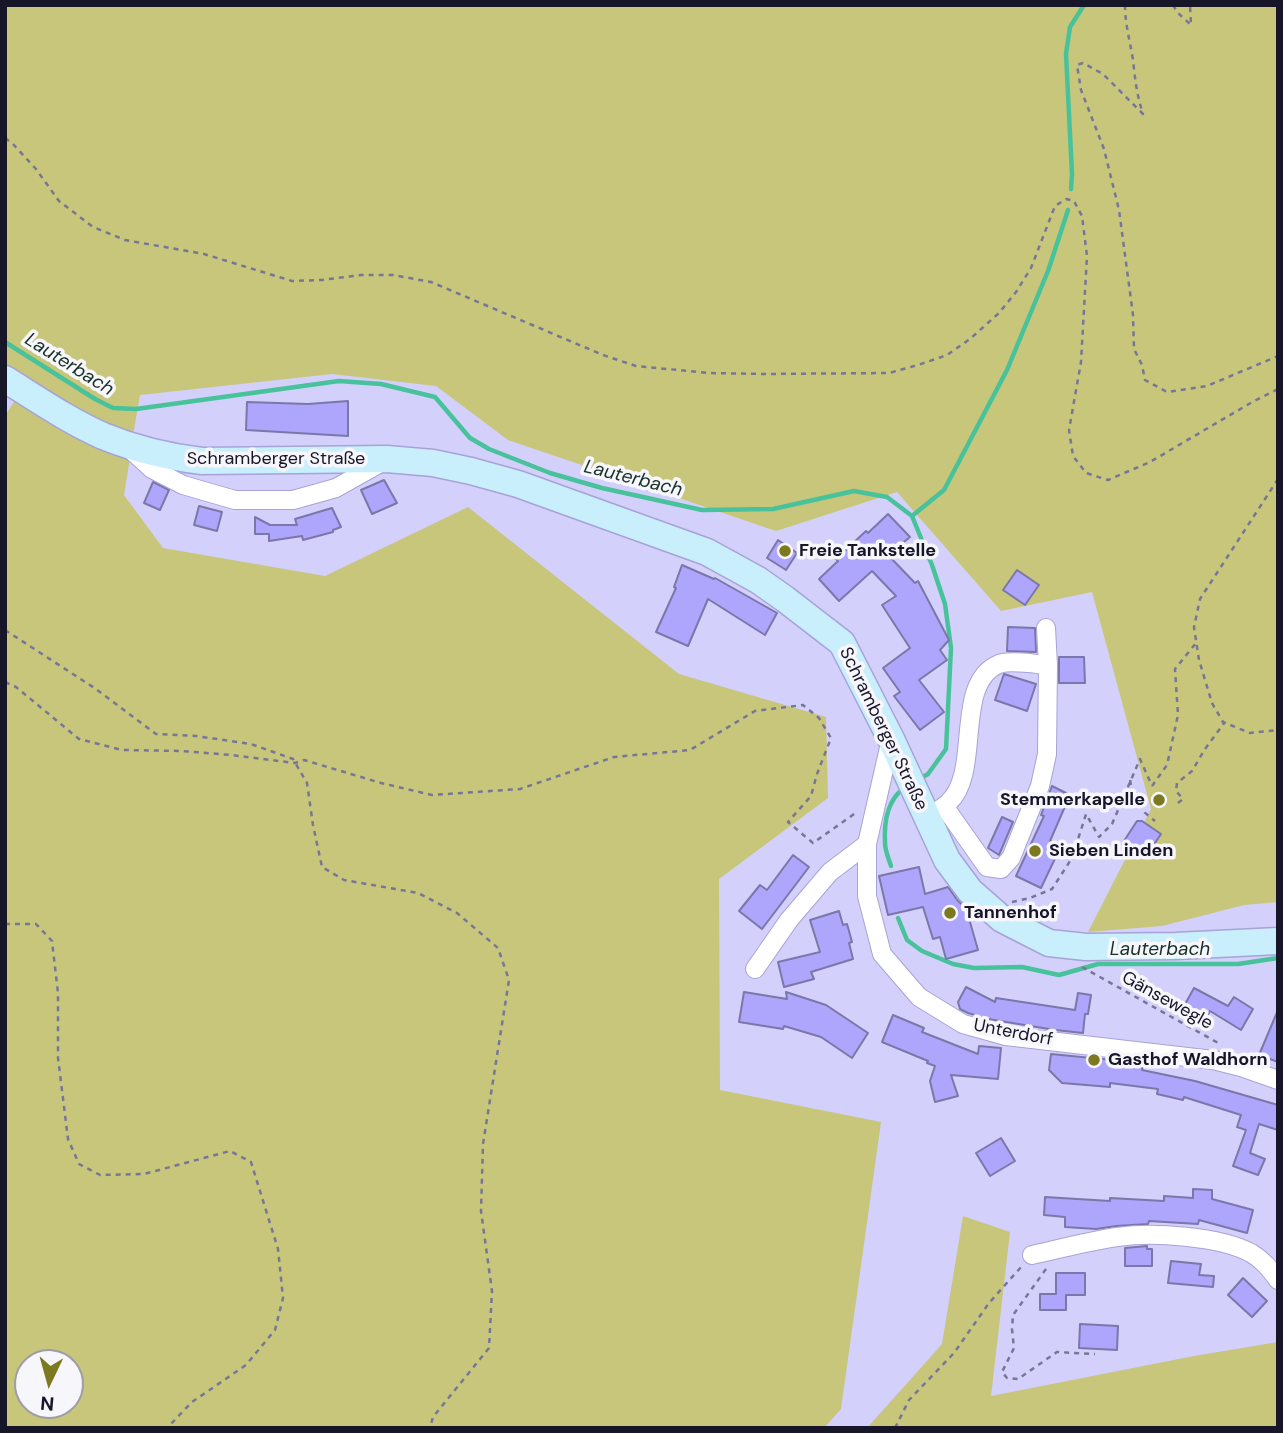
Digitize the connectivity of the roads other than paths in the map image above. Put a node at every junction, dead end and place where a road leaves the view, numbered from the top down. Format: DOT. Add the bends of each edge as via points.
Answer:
graph roads {
  1 [pos="5,379"];
  2 [pos="125,444"];
  3 [pos="387,459"];
  4 [pos="1046,628"];
  5 [pos="1048,665"];
  6 [pos="891,739"];
  7 [pos="929,807"];
  8 [pos="867,844"];
  9 [pos="1278,942"];
  10 [pos="755,969"];
  11 [pos="1278,1080"];
  12 [pos="1032,1255"];
  13 [pos="1278,1280"];
  1 -- 2 [label="main road, Schramberger Straße"];
  2 -- 3 [label="main road, Schramberger Straße" via="202,461"];
  2 -- 3 [label="street, Schramberger Straße" via="152,469 183,485 235,500 293,500 336,488"];
  3 -- 6 [label="main road, Schramberger Straße" via="433,463 518,484 733,565 842,643"];
  4 -- 5 [label="street"];
  5 -- 7 [label="street" via="1001,663 985,672 972,700 963,779 950,801"];
  5 -- 7 [label="street" via="1047,754 1040,786 1012,858 1001,869 987,867"];
  6 -- 7 [label="main road, Schramberger Straße"];
  6 -- 8 [label="street, Unterdorf"];
  7 -- 9 [label="main road, Schramberger Straße" via="947,860 970,891 1002,919 1049,943 1086,947"];
  8 -- 10 [label="street" via="830,872"];
  8 -- 11 [label="street, Unterdorf" via="867,895 882,954 919,997 963,1024 1014,1037 1213,1060"];
  12 -- 13 [label="street" via="1120,1237 1218,1241 1251,1253"];
}
